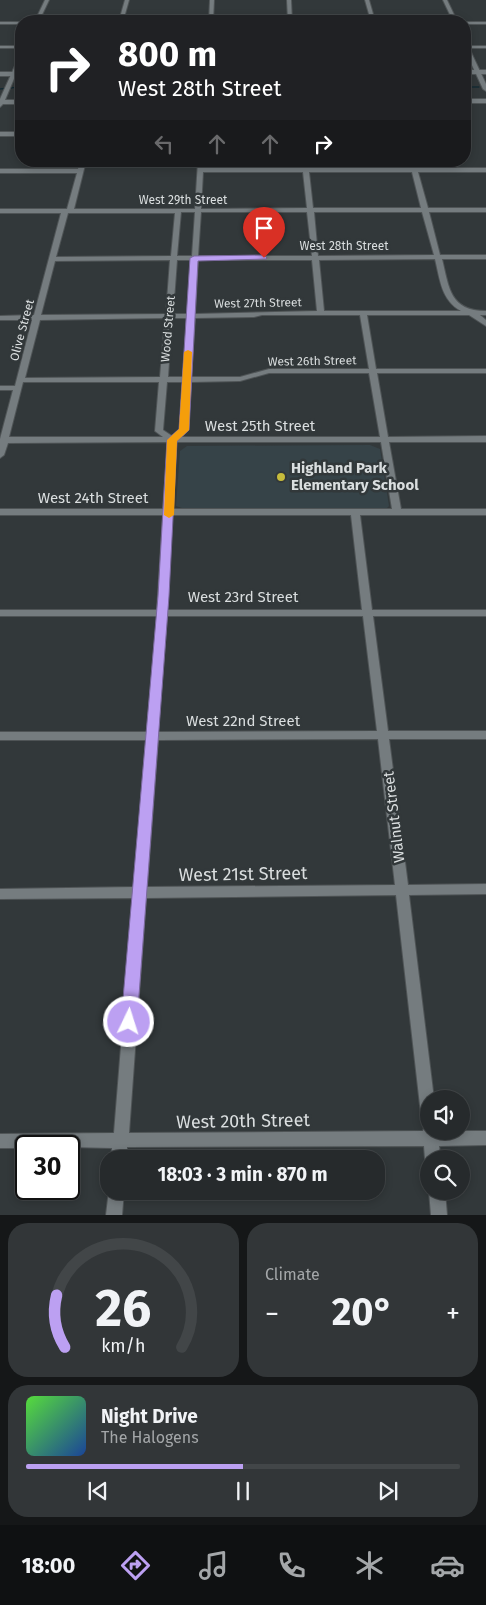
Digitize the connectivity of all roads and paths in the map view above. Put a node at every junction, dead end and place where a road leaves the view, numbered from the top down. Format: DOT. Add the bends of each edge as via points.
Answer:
graph roads {
  1 [pos="47,0"];
  2 [pos="127,0"];
  3 [pos="212,0"];
  4 [pos="289,0"];
  5 [pos="367,0"];
  6 [pos="445,0"];
  7 [pos="40,15"];
  8 [pos="123,15"];
  9 [pos="211,15"];
  10 [pos="290,15"];
  11 [pos="371,15"];
  12 [pos="452,15"];
  13 [pos="0,23"];
  14 [pos="15,23"];
  15 [pos="471,23"];
  16 [pos="486,23"];
  17 [pos="471,46"];
  18 [pos="0,47"];
  19 [pos="15,47"];
  20 [pos="486,47"];
  21 [pos="471,58"];
  22 [pos="471,72"];
  23 [pos="478,72"];
  24 [pos="486,72"];
  25 [pos="0,74"];
  26 [pos="15,74"];
  27 [pos="15,78"];
  28 [pos="486,89"];
  29 [pos="471,101"];
  30 [pos="486,101"];
  31 [pos="15,102"];
  32 [pos="0,103"];
  33 [pos="0,134"];
  34 [pos="15,134"];
  35 [pos="81,167"];
  36 [pos="306,167"];
  37 [pos="413,167"];
  38 [pos="201,170"];
  39 [pos="306,170"];
  40 [pos="414,170"];
  41 [pos="486,170"];
  42 [pos="0,171"];
  43 [pos="80,171"];
  44 [pos="426,210"];
  45 [pos="486,210"];
  46 [pos="0,211"];
  47 [pos="68,211"];
  48 [pos="178,211"];
  49 [pos="197,211"];
  50 [pos="311,211"];
  51 [pos="316,257"];
  52 [pos="439,257"];
  53 [pos="486,257"];
  54 [pos="175,258"];
  55 [pos="194,258"];
  56 [pos="52,259"];
  57 [pos="321,313"];
  58 [pos="364,313"];
  59 [pos="470,313"];
  60 [pos="486,313"];
  61 [pos="190,315"];
  62 [pos="168,316"];
  63 [pos="38,317"];
  64 [pos="0,318"];
  65 [pos="486,324"];
  66 [pos="373,371"];
  67 [pos="486,371"];
  68 [pos="163,380"];
  69 [pos="186,380"];
  70 [pos="19,384"];
  71 [pos="0,388"];
  72 [pos="486,439"];
  73 [pos="4,440"];
  74 [pos="172,440"];
  75 [pos="385,440"];
  76 [pos="0,455"];
  77 [pos="397,511"];
  78 [pos="0,512"];
  79 [pos="169,512"];
  80 [pos="355,512"];
  81 [pos="486,512"];
  82 [pos="162,612"];
  83 [pos="368,612"];
  84 [pos="486,612"];
  85 [pos="0,613"];
  86 [pos="384,735"];
  87 [pos="486,735"];
  88 [pos="0,736"];
  89 [pos="152,736"];
  90 [pos="486,889"];
  91 [pos="402,890"];
  92 [pos="139,893"];
  93 [pos="0,894"];
  94 [pos="425,1090"];
  95 [pos="420,1131"];
  96 [pos="470,1136"];
  97 [pos="486,1138"];
  98 [pos="0,1141"];
  99 [pos="120,1141"];
  100 [pos="120,1150"];
  101 [pos="115,1200"];
  102 [pos="438,1200"];
  103 [pos="114,1215"];
  104 [pos="440,1215"];
  1 -- 7 [label="street"];
  2 -- 8 [label="street"];
  3 -- 9 [label="street"];
  4 -- 10 [label="street"];
  5 -- 11 [label="street"];
  6 -- 12 [label="street"];
  13 -- 14 [label="street"];
  15 -- 16 [label="street"];
  17 -- 20 [label="street"];
  18 -- 19 [label="street"];
  21 -- 23 [label="street"];
  22 -- 23 [label="street"];
  23 -- 24 [label="street"];
  23 -- 28 [label="street"];
  25 -- 26 [label="street"];
  27 -- 32 [label="street"];
  29 -- 30 [label="street"];
  31 -- 32 [label="street"];
  33 -- 34 [label="street"];
  35 -- 43 [label="street, Olive Street"];
  36 -- 39 [label="street"];
  37 -- 40 [label="street"];
  38 -- 39 [label="street"];
  38 -- 49 [label="street, Wood Street"];
  39 -- 40 [label="street"];
  39 -- 50 [label="street"];
  40 -- 41 [label="street"];
  40 -- 44 [label="street"];
  42 -- 43 [label="street"];
  43 -- 47 [label="street, Olive Street"];
  44 -- 45 [label="street, West 29th Street"];
  44 -- 50 [label="street, West 29th Street"];
  44 -- 52 [label="street"];
  46 -- 47 [label="street, West 29th Street"];
  47 -- 48 [label="street, West 29th Street"];
  47 -- 56 [label="street, Olive Street"];
  48 -- 49 [label="street, West 29th Street"];
  48 -- 54 [label="street, Wood Street"];
  49 -- 50 [label="street, West 29th Street"];
  49 -- 55 [label="street, Wood Street"];
  50 -- 51 [label="street"];
  51 -- 52 [label="street, West 28th Street"];
  51 -- 55 [label="street, West 28th Street"];
  51 -- 57 [label="street"];
  52 -- 53 [label="street, West 28th Street"];
  52 -- 59 [label="street" via="448,296 456,307"];
  54 -- 55 [label="street, West 28th Street"];
  54 -- 56 [label="street, West 28th Street"];
  54 -- 62 [label="street, Wood Street"];
  55 -- 61 [label="street, Wood Street"];
  56 -- 63 [label="street, Olive Street"];
  57 -- 58 [label="street, West 27th Street"];
  57 -- 61 [label="street, West 27th Street"];
  58 -- 59 [label="street, West 27th Street"];
  58 -- 66 [label="street"];
  59 -- 60 [label="street, West 27th Street"];
  59 -- 65 [label="street"];
  61 -- 62 [label="street, West 27th Street"];
  61 -- 69 [label="street, Wood Street"];
  62 -- 63 [label="street, West 27th Street"];
  62 -- 68 [label="street, Wood Street"];
  63 -- 64 [label="street, West 27th Street"];
  63 -- 70 [label="street, Olive Street"];
  66 -- 67 [label="street, West 26th Street"];
  66 -- 69 [label="street, West 26th Street" via="269,371 240,380"];
  66 -- 75 [label="street"];
  68 -- 69 [label="street, West 26th Street"];
  68 -- 70 [label="street, West 26th Street"];
  68 -- 74 [label="street, Wood Street" via="159,431"];
  69 -- 74 [label="street, Wood Street" via="184,430"];
  70 -- 71 [label="street, West 26th Street"];
  70 -- 73 [label="street, Olive Street"];
  72 -- 75 [label="street, West 25th Street"];
  73 -- 74 [label="street, West 25th Street"];
  73 -- 76 [label="street, Olive Street"];
  74 -- 75 [label="street, West 25th Street"];
  74 -- 79 [label="street"];
  75 -- 77 [label="street"];
  77 -- 80 [label="street, West 24th Street"];
  77 -- 81 [label="street, West 24th Street"];
  78 -- 79 [label="street, West 24th Street"];
  79 -- 80 [label="street, West 24th Street"];
  79 -- 82 [label="street"];
  80 -- 83 [label="street, Walnut Street"];
  82 -- 83 [label="street, West 23rd Street"];
  82 -- 85 [label="street, West 23rd Street"];
  82 -- 89 [label="street"];
  83 -- 84 [label="street, West 23rd Street"];
  83 -- 86 [label="street, Walnut Street"];
  86 -- 87 [label="street, West 22nd Street"];
  86 -- 89 [label="street, West 22nd Street"];
  86 -- 91 [label="street, Walnut Street"];
  88 -- 89 [label="street, West 22nd Street"];
  89 -- 92 [label="street"];
  90 -- 91 [label="street, West 21st Street"];
  91 -- 92 [label="street, West 21st Street"];
  91 -- 94 [label="street, Walnut Street"];
  92 -- 93 [label="street, West 21st Street"];
  92 -- 99 [label="street"];
  95 -- 99 [label="street, West 20th Street"];
  96 -- 97 [label="street, West 20th Street"];
  98 -- 99 [label="street, West 20th Street"];
  99 -- 100 [label="street"];
  101 -- 103 [label="street"];
  102 -- 104 [label="street"];
}
